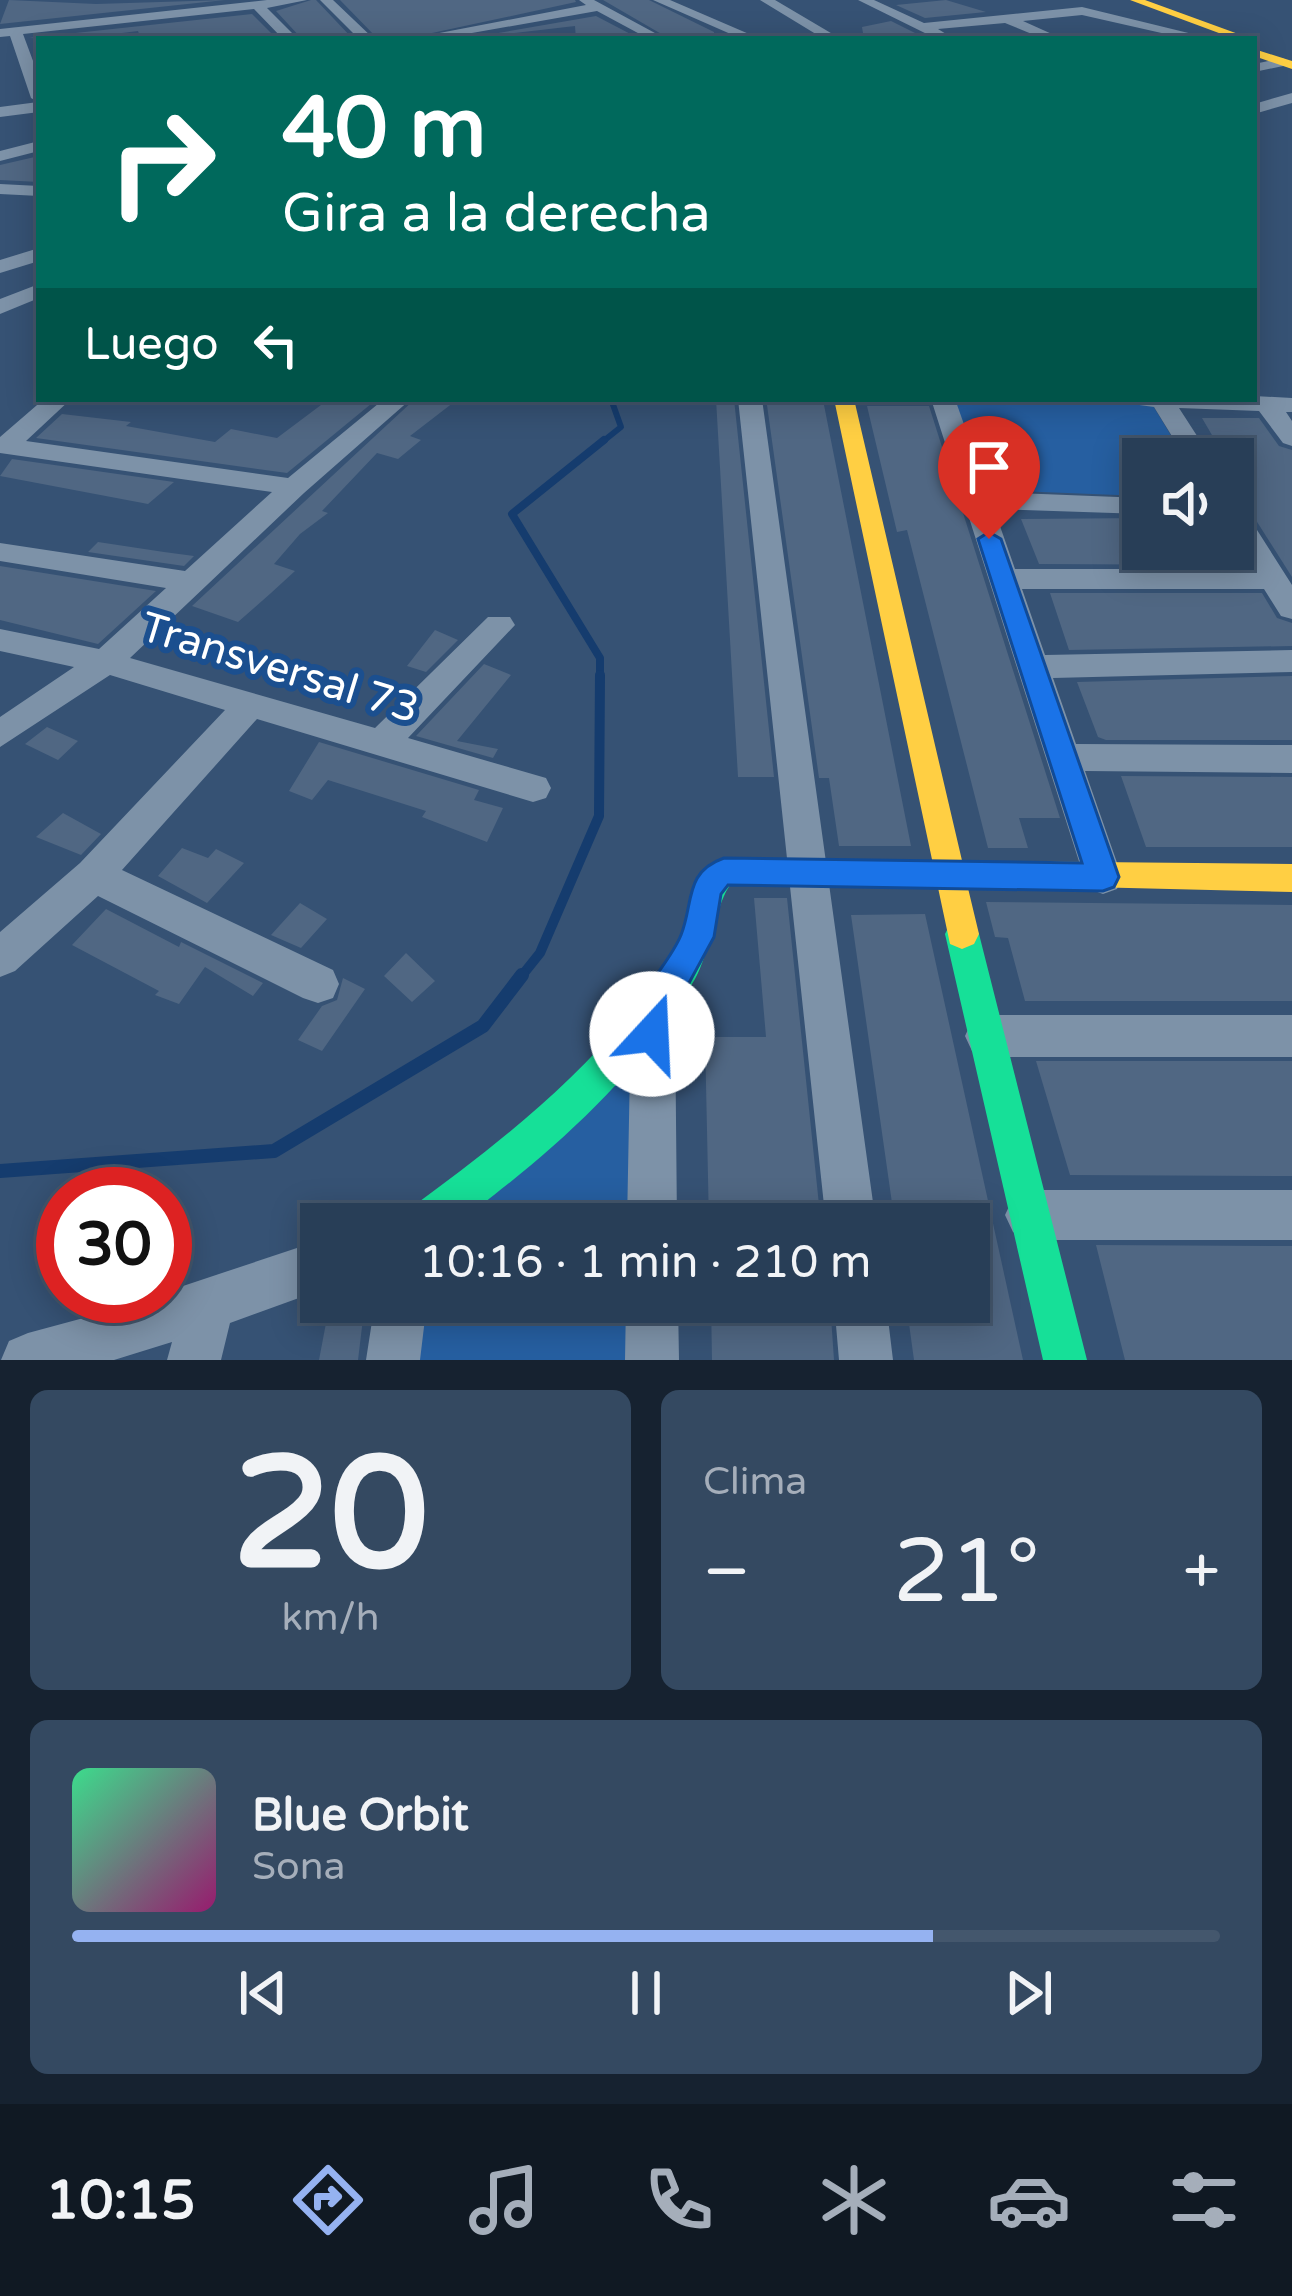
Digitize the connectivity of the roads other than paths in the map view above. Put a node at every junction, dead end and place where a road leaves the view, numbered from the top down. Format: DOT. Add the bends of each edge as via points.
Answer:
graph roads {
  1 [pos="301,0"];
  2 [pos="326,0"];
  3 [pos="659,0"];
  4 [pos="766,0"];
  5 [pos="864,0"];
  6 [pos="616,2"];
  7 [pos="216,4"];
  8 [pos="593,4"];
  9 [pos="257,5"];
  10 [pos="982,9"];
  11 [pos="486,12"];
  12 [pos="1130,12"];
  13 [pos="1004,18"];
  14 [pos="810,24"];
  15 [pos="499,25"];
  16 [pos="923,27"];
  17 [pos="790,28"];
  18 [pos="7,32"];
  19 [pos="76,32"];
  20 [pos="770,33"];
  21 [pos="288,36"];
  22 [pos="364,36"];
  23 [pos="434,36"];
  24 [pos="513,36"];
  25 [pos="653,36"];
  26 [pos="740,36"];
  27 [pos="755,36"];
  28 [pos="829,36"];
  29 [pos="943,36"];
  30 [pos="1049,36"];
  31 [pos="1166,36"];
  32 [pos="1198,36"];
  33 [pos="1208,36"];
  34 [pos="1233,36"];
  35 [pos="1257,44"];
  36 [pos="1257,53"];
  37 [pos="1289,61"];
  38 [pos="1257,67"];
  39 [pos="36,95"];
  40 [pos="1292,98"];
  41 [pos="36,103"];
  42 [pos="1257,108"];
  43 [pos="0,112"];
  44 [pos="36,147"];
  45 [pos="0,157"];
  46 [pos="36,191"];
  47 [pos="4,192"];
  48 [pos="36,255"];
  49 [pos="0,267"];
  50 [pos="36,291"];
  51 [pos="0,307"];
  52 [pos="55,402"];
  53 [pos="395,402"];
  54 [pos="750,402"];
  55 [pos="845,402"];
  56 [pos="944,402"];
  57 [pos="1163,402"];
  58 [pos="1220,402"];
  59 [pos="1279,404"];
  60 [pos="1186,438"];
  61 [pos="1292,438"];
  62 [pos="3,445"];
  63 [pos="294,488"];
  64 [pos="976,500"];
  65 [pos="1122,505"];
  66 [pos="1254,548"];
  67 [pos="0,551"];
  68 [pos="1003,578"];
  69 [pos="1273,579"];
  70 [pos="189,582"];
  71 [pos="1292,609"];
  72 [pos="499,625"];
  73 [pos="0,640"];
  74 [pos="1292,661"];
  75 [pos="105,662"];
  76 [pos="1033,667"];
  77 [pos="249,706"];
  78 [pos="0,734"];
  79 [pos="380,745"];
  80 [pos="1063,757"];
  81 [pos="1292,759"];
  82 [pos="533,788"];
  83 [pos="811,871"];
  84 [pos="94,875"];
  85 [pos="948,876"];
  86 [pos="1103,877"];
  87 [pos="1292,878"];
  88 [pos="0,958"];
  89 [pos="318,984"];
  90 [pos="653,1013"];
  91 [pos="987,1036"];
  92 [pos="1292,1036"];
  93 [pos="450,1203"];
  94 [pos="652,1203"];
  95 [pos="849,1203"];
  96 [pos="1030,1215"];
  97 [pos="1292,1215"];
  98 [pos="300,1272"];
  99 [pos="208,1305"];
  100 [pos="398,1323"];
  101 [pos="652,1323"];
  102 [pos="862,1323"];
  103 [pos="28,1360"];
  104 [pos="194,1360"];
  105 [pos="393,1360"];
  106 [pos="652,1360"];
  107 [pos="866,1360"];
  108 [pos="1065,1360"];
  1 -- 9 [label="street"];
  2 -- 22 [label="street"];
  3 -- 26 [label="street"];
  4 -- 14 [label="street"];
  5 -- 16 [label="street"];
  6 -- 8 [label="street"];
  7 -- 9 [label="street"];
  7 -- 19 [label="street" via="170,21"];
  8 -- 15 [label="street"];
  8 -- 25 [label="street"];
  9 -- 21 [label="street"];
  10 -- 13 [label="street"];
  11 -- 15 [label="street"];
  12 -- 13 [label="street"];
  12 -- 31 [label="street"];
  12 -- 32 [label="street"];
  12 -- 33 [label="main road"];
  12 -- 34 [label="main road"];
  13 -- 16 [label="street"];
  13 -- 30 [label="street"];
  14 -- 17 [label="street"];
  14 -- 28 [label="street"];
  15 -- 23 [label="street"];
  15 -- 24 [label="street"];
  16 -- 29 [label="street"];
  18 -- 19 [label="street"];
  18 -- 39 [label="street"];
  20 -- 27 [label="street"];
  35 -- 37 [label="main road"];
  36 -- 37 [label="main road"];
  37 -- 38 [label="street"];
  40 -- 42 [label="street"];
  41 -- 43 [label="street"];
  44 -- 45 [label="street"];
  46 -- 47 [label="street"];
  48 -- 49 [label="street"];
  50 -- 51 [label="street"];
  52 -- 62 [label="street"];
  53 -- 63 [label="street"];
  54 -- 83 [label="street"];
  55 -- 85 [label="main road"];
  56 -- 64 [label="street"];
  57 -- 60 [label="street"];
  58 -- 59 [label="street"];
  59 -- 61 [label="street"];
  62 -- 63 [label="street"];
  63 -- 70 [label="street"];
  64 -- 65 [label="street"];
  64 -- 68 [label="street"];
  66 -- 69 [label="street"];
  67 -- 70 [label="street"];
  68 -- 69 [label="street"];
  68 -- 76 [label="street"];
  69 -- 71 [label="street"];
  70 -- 75 [label="street"];
  72 -- 79 [label="street"];
  73 -- 75 [label="street, Transversal 73"];
  74 -- 76 [label="street"];
  75 -- 77 [label="street, Transversal 73"];
  75 -- 78 [label="street"];
  76 -- 80 [label="street"];
  77 -- 79 [label="street, Transversal 73"];
  77 -- 84 [label="street"];
  79 -- 82 [label="street, Transversal 73"];
  80 -- 81 [label="street"];
  80 -- 86 [label="street"];
  83 -- 85 [label="main road"];
  83 -- 90 [label="main road" via="737,869 714,877 698,937"];
  83 -- 95 [label="street"];
  84 -- 88 [label="street"];
  84 -- 89 [label="street"];
  85 -- 86 [label="main road"];
  85 -- 91 [label="main road"];
  86 -- 87 [label="main road"];
  90 -- 93 [label="main road" via="589,1093"];
  90 -- 94 [label="street"];
  91 -- 92 [label="street"];
  91 -- 96 [label="main road"];
  96 -- 97 [label="street"];
  96 -- 108 [label="main road"];
  98 -- 99 [label="street"];
  99 -- 103 [label="street"];
  99 -- 104 [label="street"];
  100 -- 105 [label="street"];
  101 -- 106 [label="street"];
  102 -- 107 [label="street"];
}
